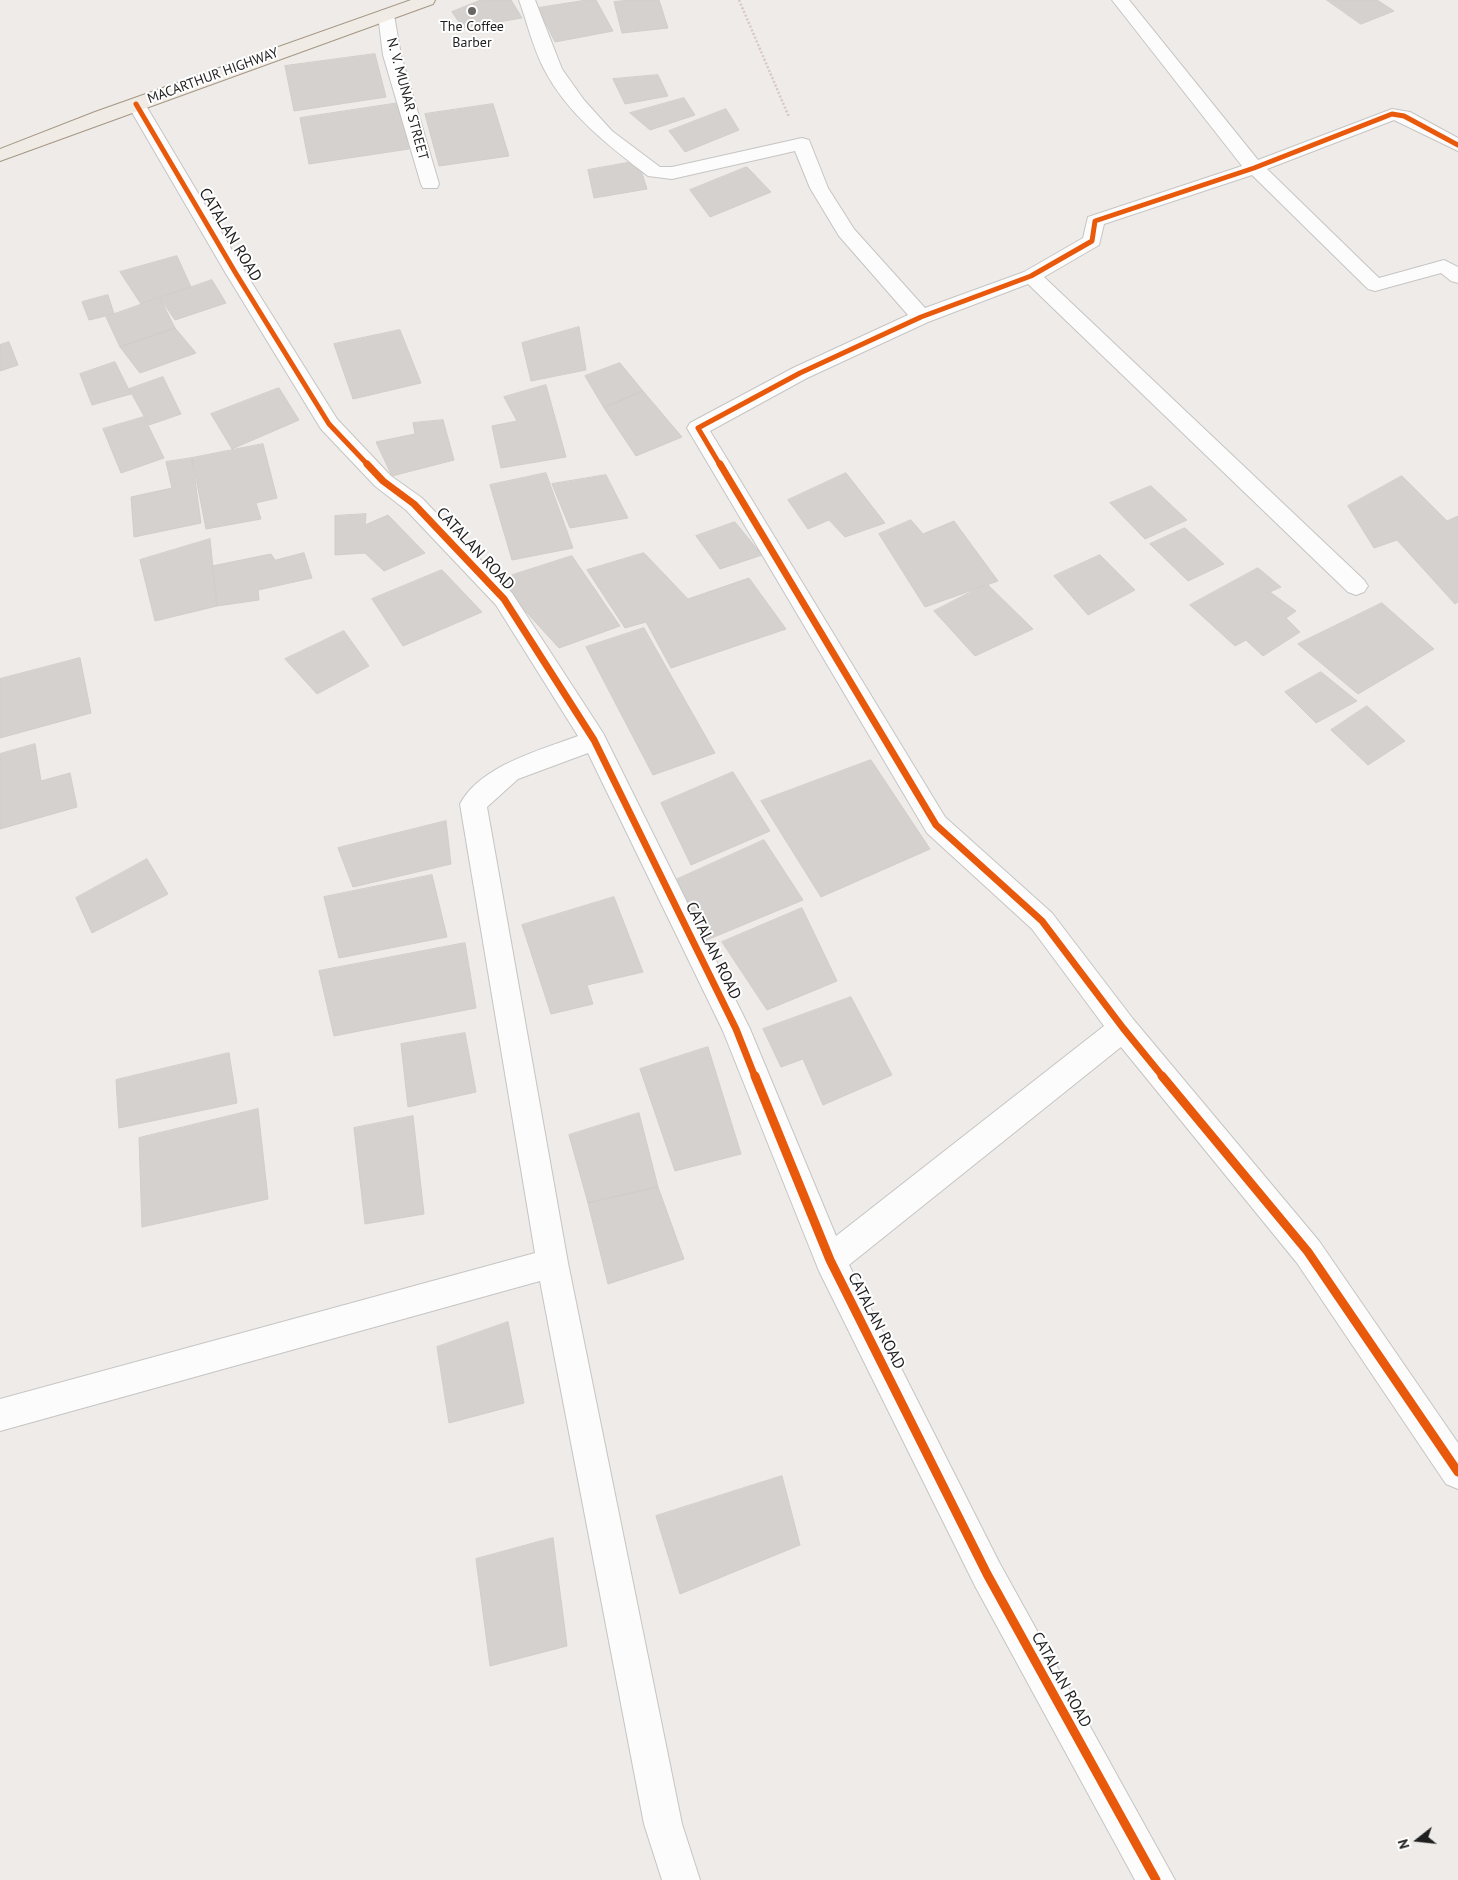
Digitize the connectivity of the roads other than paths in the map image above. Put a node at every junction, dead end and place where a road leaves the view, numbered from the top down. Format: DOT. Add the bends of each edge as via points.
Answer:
graph roads {
  1 [pos="427,0"];
  2 [pos="527,0"];
  3 [pos="1120,0"];
  4 [pos="395,8"];
  5 [pos="136,104"];
  6 [pos="1458,145"];
  7 [pos="0,155"];
  8 [pos="1254,168"];
  9 [pos="430,184"];
  10 [pos="1031,276"];
  11 [pos="1458,277"];
  12 [pos="921,317"];
  13 [pos="1356,586"];
  14 [pos="594,740"];
  15 [pos="1123,1028"];
  16 [pos="830,1260"];
  17 [pos="552,1263"];
  18 [pos="0,1415"];
  19 [pos="1458,1472"];
  20 [pos="681,1880"];
  21 [pos="1156,1880"];
  1 -- 4 [label="main road, MACARTHUR HIGHWAY"];
  2 -- 12 [label="street" via="553,69 578,104 606,135 655,172 672,174 802,144 819,188 846,232"];
  3 -- 8 [label="street"];
  4 -- 5 [label="main road, MACARTHUR HIGHWAY"];
  4 -- 9 [label="street, N. V. MUNAR STREET" via="392,55"];
  5 -- 7 [label="main road, MACARTHUR HIGHWAY"];
  5 -- 14 [label="street, CATALAN ROAD" via="329,424 383,481 414,504 504,599"];
  6 -- 8 [label="street" via="1404,116 1392,114"];
  8 -- 10 [label="street" via="1095,221 1092,241"];
  8 -- 11 [label="street" via="1375,285 1444,266"];
  10 -- 12 [label="street"];
  10 -- 13 [label="street"];
  12 -- 15 [label="street" via="800,373 698,428 936,826 1042,921"];
  14 -- 16 [label="street, CATALAN ROAD" via="736,1029"];
  14 -- 17 [label="street" via="509,772 473,804"];
  15 -- 16 [label="street"];
  15 -- 19 [label="street" via="1308,1252"];
  16 -- 21 [label="street, CATALAN ROAD" via="987,1574"];
  17 -- 18 [label="street"];
  17 -- 20 [label="street" via="663,1824"];
}
